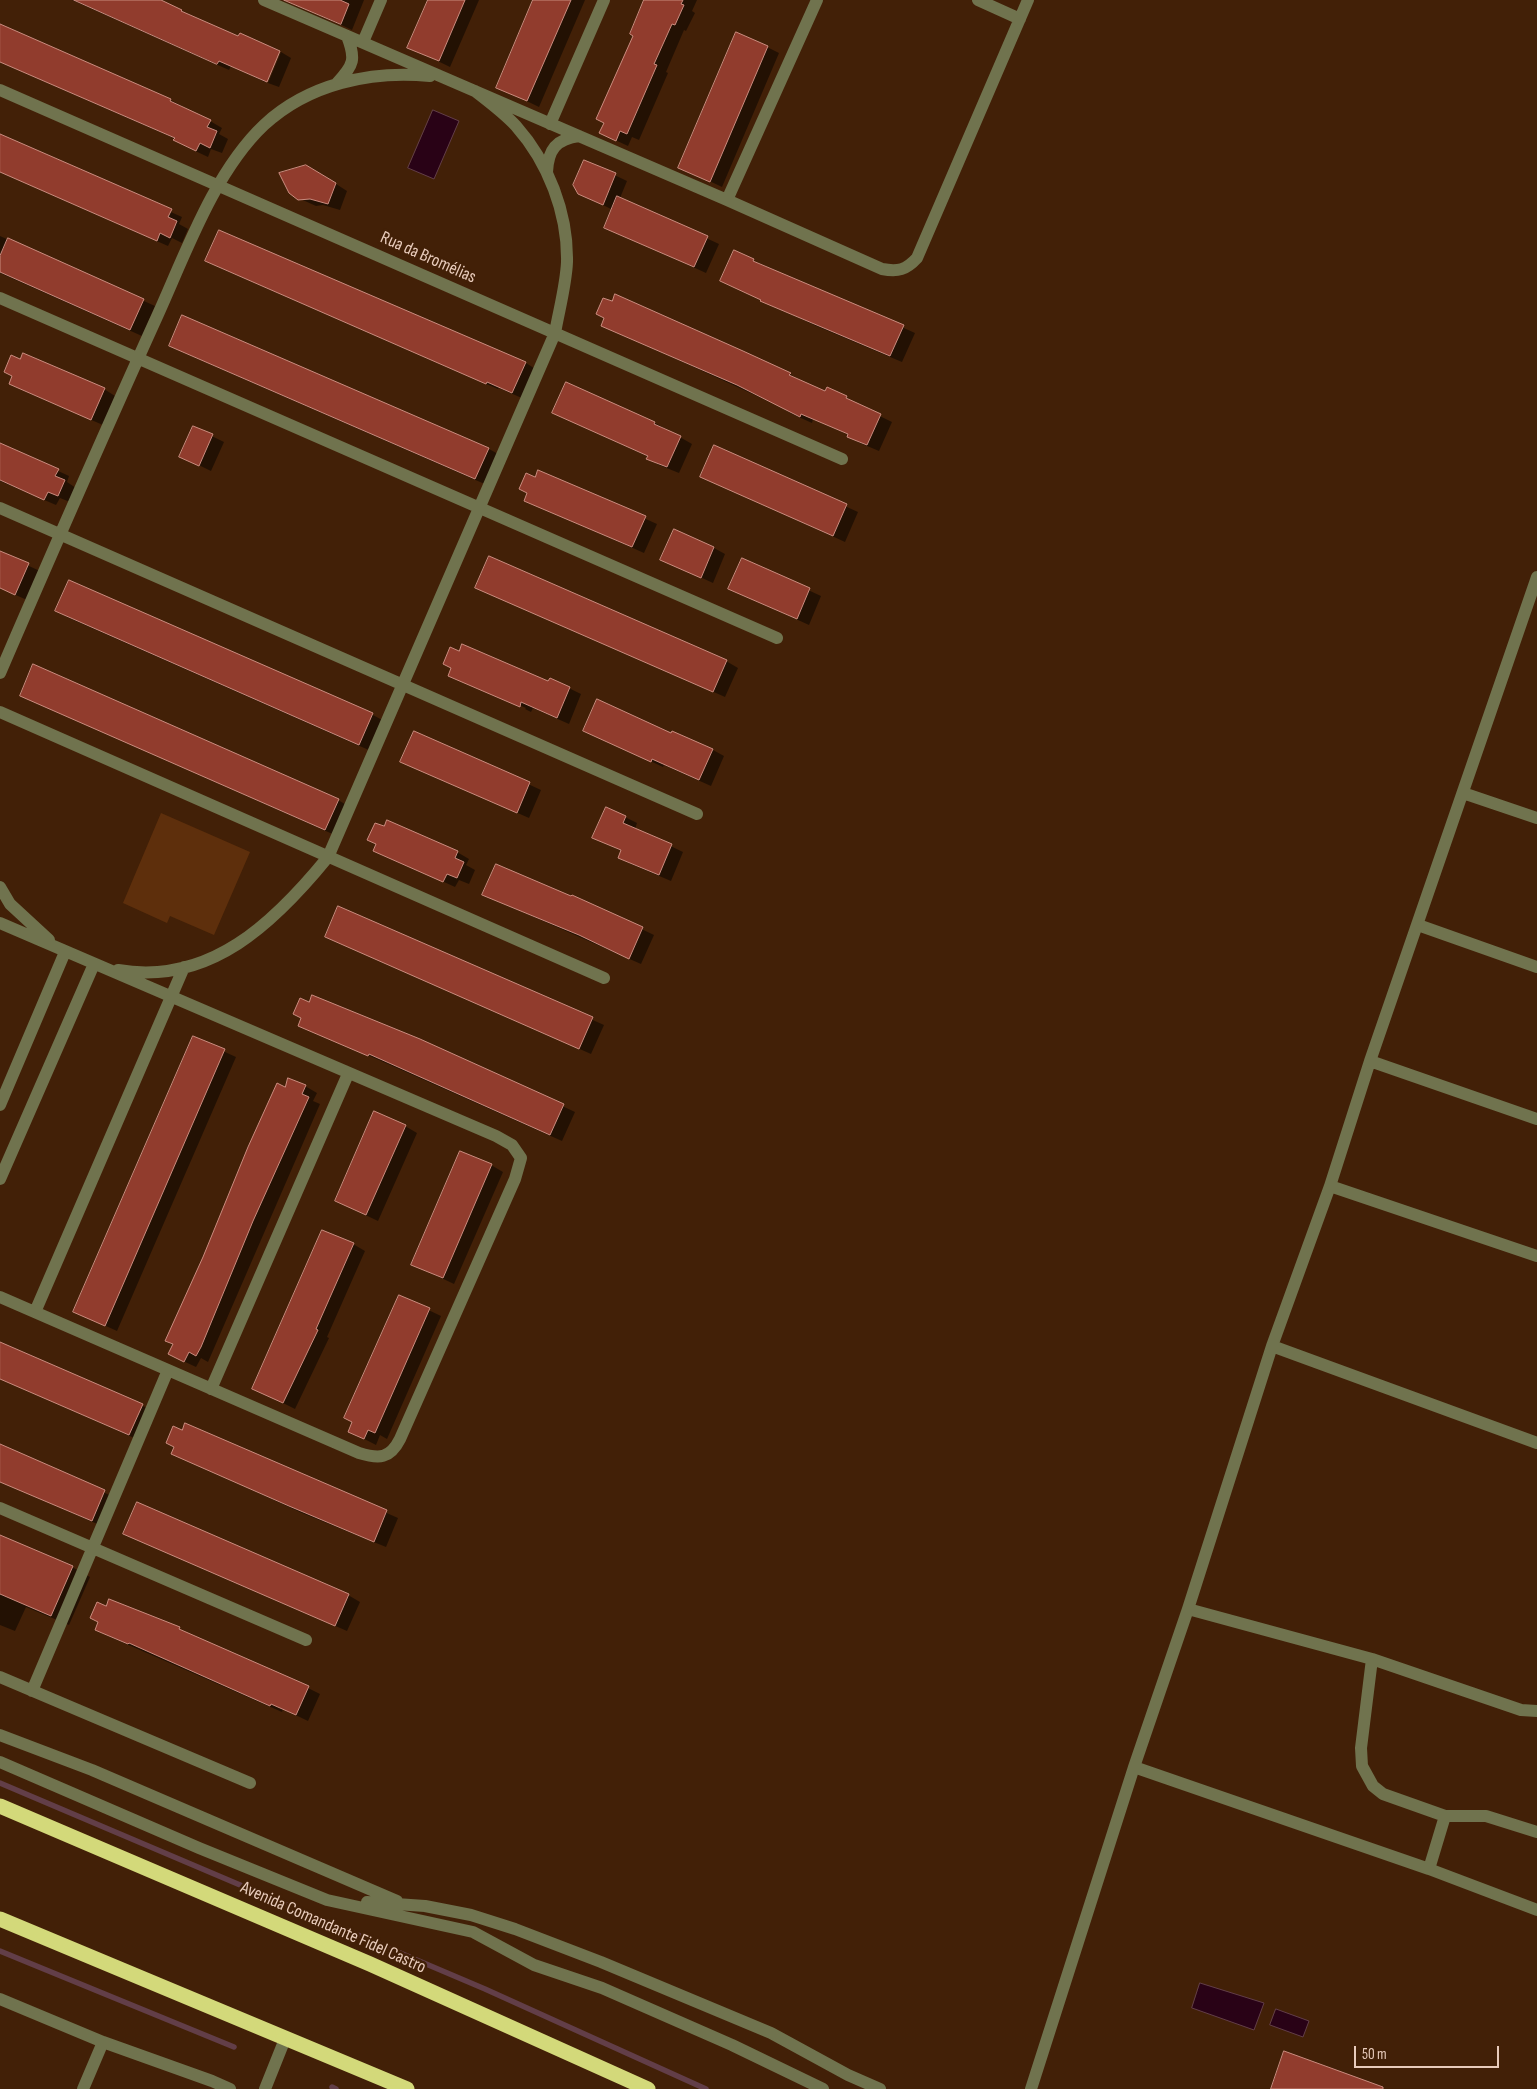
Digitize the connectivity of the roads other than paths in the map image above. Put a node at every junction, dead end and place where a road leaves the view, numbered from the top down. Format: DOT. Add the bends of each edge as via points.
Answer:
graph roads {
  1 [pos="264,0"];
  2 [pos="381,0"];
  3 [pos="604,0"];
  4 [pos="816,0"];
  5 [pos="978,0"];
  6 [pos="1028,0"];
  7 [pos="1020,19"];
  8 [pos="347,36"];
  9 [pos="363,42"];
  10 [pos="442,77"];
  11 [pos="336,83"];
  12 [pos="0,90"];
  13 [pos="475,91"];
  14 [pos="550,124"];
  15 [pos="579,136"];
  16 [pos="547,174"];
  17 [pos="217,185"];
  18 [pos="727,200"];
  19 [pos="0,298"];
  20 [pos="555,333"];
  21 [pos="138,359"];
  22 [pos="842,459"];
  23 [pos="478,507"];
  24 [pos="0,508"];
  25 [pos="59,534"];
  26 [pos="1537,577"];
  27 [pos="777,638"];
  28 [pos="0,673"];
  29 [pos="402,685"];
  30 [pos="0,712"];
  31 [pos="1463,793"];
  32 [pos="697,814"];
  33 [pos="1537,818"];
  34 [pos="328,857"];
  35 [pos="1,892"];
  36 [pos="0,923"];
  37 [pos="1418,925"];
  38 [pos="65,952"];
  39 [pos="94,964"];
  40 [pos="184,967"];
  41 [pos="1537,967"];
  42 [pos="604,978"];
  43 [pos="171,997"];
  44 [pos="1370,1061"];
  45 [pos="348,1074"];
  46 [pos="0,1105"];
  47 [pos="1537,1119"];
  48 [pos="0,1179"];
  49 [pos="1330,1186"];
  50 [pos="1537,1256"];
  51 [pos="0,1298"];
  52 [pos="35,1312"];
  53 [pos="1272,1346"];
  54 [pos="168,1370"];
  55 [pos="211,1389"];
  56 [pos="1537,1443"];
  57 [pos="0,1508"];
  58 [pos="92,1548"];
  59 [pos="1188,1609"];
  60 [pos="306,1640"];
  61 [pos="1372,1659"];
  62 [pos="0,1677"];
  63 [pos="32,1691"];
  64 [pos="1537,1711"];
  65 [pos="0,1735"];
  66 [pos="0,1762"];
  67 [pos="1134,1767"];
  68 [pos="250,1783"];
  69 [pos="0,1806"];
  70 [pos="1446,1816"];
  71 [pos="1537,1832"];
  72 [pos="1429,1869"];
  73 [pos="326,1900"];
  74 [pos="406,1905"];
  75 [pos="1537,1910"];
  76 [pos="0,1919"];
  77 [pos="1,2002"];
  78 [pos="285,2039"];
  79 [pos="103,2042"];
  80 [pos="211,2085"];
  81 [pos="83,2089"];
  82 [pos="230,2089"];
  83 [pos="266,2089"];
  84 [pos="408,2089"];
  85 [pos="648,2089"];
  86 [pos="823,2089"];
  87 [pos="880,2089"];
  88 [pos="1031,2089"];
  1 -- 8 [label="street"];
  2 -- 9 [label="street"];
  3 -- 14 [label="street"];
  4 -- 18 [label="street"];
  5 -- 7 [label="street"];
  6 -- 7 [label="street"];
  7 -- 18 [label="street" via="917,258 906,269 882,269"];
  8 -- 9 [label="street"];
  8 -- 11 [label="street" via="354,54 350,69"];
  9 -- 10 [label="street"];
  10 -- 11 [label="street" via="396,74"];
  10 -- 13 [label="street"];
  11 -- 17 [label="street" via="294,103 263,126"];
  12 -- 17 [label="street, Rua da Bromélias"];
  13 -- 14 [label="street"];
  13 -- 16 [label="street" via="515,124"];
  14 -- 15 [label="street"];
  15 -- 16 [label="street" via="567,138 555,146 548,158"];
  15 -- 18 [label="street"];
  16 -- 20 [label="street" via="564,225 566,243 567,264"];
  17 -- 20 [label="street, Rua da Bromélias"];
  17 -- 21 [label="street"];
  19 -- 21 [label="street"];
  20 -- 22 [label="street, Rua da Bromélias"];
  20 -- 23 [label="street"];
  21 -- 23 [label="street"];
  21 -- 25 [label="street"];
  23 -- 27 [label="street"];
  23 -- 29 [label="street"];
  24 -- 25 [label="street"];
  25 -- 28 [label="street"];
  25 -- 29 [label="street"];
  26 -- 31 [label="street"];
  29 -- 32 [label="street"];
  29 -- 34 [label="street"];
  30 -- 34 [label="street"];
  31 -- 33 [label="street"];
  31 -- 37 [label="street"];
  34 -- 40 [label="street" via="258,931 211,959"];
  34 -- 42 [label="street"];
  35 -- 38 [label="street" via="26,921"];
  36 -- 38 [label="street"];
  37 -- 41 [label="street"];
  37 -- 44 [label="street"];
  38 -- 39 [label="street"];
  38 -- 46 [label="street"];
  39 -- 40 [label="street" via="143,973"];
  39 -- 43 [label="street"];
  39 -- 48 [label="street"];
  40 -- 43 [label="street"];
  43 -- 45 [label="street"];
  43 -- 52 [label="street"];
  44 -- 47 [label="street"];
  44 -- 49 [label="street"];
  45 -- 55 [label="street"];
  45 -- 55 [label="street" via="507,1141 521,1158 515,1179 392,1452 375,1457 359,1452"];
  49 -- 50 [label="street"];
  49 -- 53 [label="street"];
  51 -- 52 [label="street"];
  52 -- 54 [label="street"];
  53 -- 56 [label="street"];
  53 -- 59 [label="street"];
  54 -- 55 [label="street"];
  54 -- 58 [label="street"];
  57 -- 58 [label="street"];
  58 -- 60 [label="street"];
  58 -- 63 [label="street"];
  59 -- 61 [label="street"];
  59 -- 67 [label="street"];
  61 -- 64 [label="street" via="1521,1710"];
  61 -- 70 [label="street" via="1361,1748 1366,1776 1383,1794"];
  62 -- 63 [label="street"];
  63 -- 68 [label="street"];
  65 -- 74 [label="street" via="129,1785"];
  66 -- 73 [label="street"];
  67 -- 72 [label="street"];
  67 -- 88 [label="street"];
  69 -- 85 [label="highway, Avenida Comandante Fidel Castro" via="361,1960"];
  70 -- 71 [label="street" via="1486,1816"];
  70 -- 72 [label="street"];
  72 -- 75 [label="street"];
  73 -- 74 [label="street"];
  73 -- 86 [label="street" via="473,1932 534,1964 610,1992"];
  74 -- 87 [label="street" via="471,1915 575,1952 771,2033 848,2076"];
  76 -- 78 [label="highway"];
  77 -- 79 [label="street"];
  78 -- 83 [label="street"];
  78 -- 84 [label="highway"];
  79 -- 80 [label="street"];
  79 -- 81 [label="street"];
  80 -- 82 [label="street"];
}
